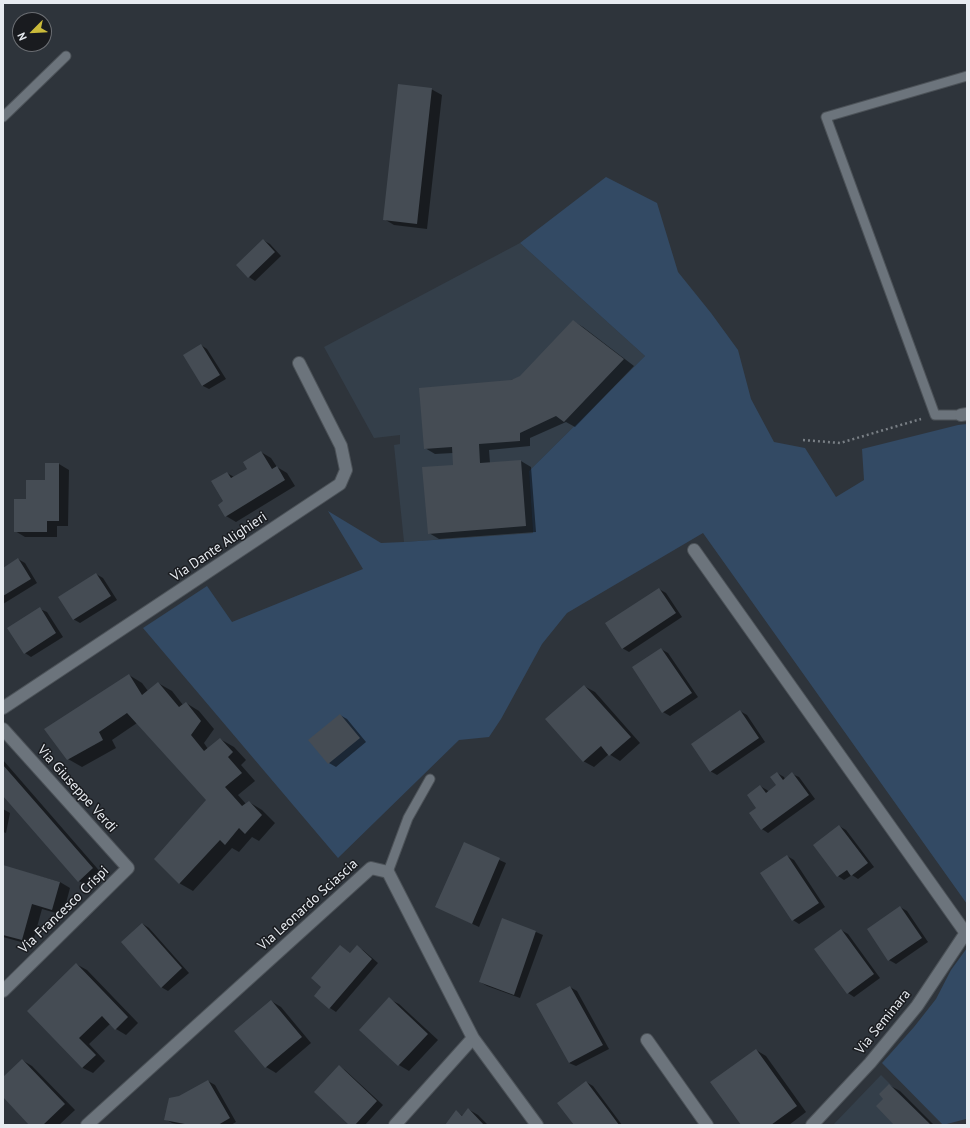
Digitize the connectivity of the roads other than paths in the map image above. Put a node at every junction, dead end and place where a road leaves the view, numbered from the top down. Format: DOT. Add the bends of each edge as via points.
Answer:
graph roads {
  1 [pos="66,56"];
  2 [pos="967,76"];
  3 [pos="3,117"];
  4 [pos="299,363"];
  5 [pos="964,415"];
  6 [pos="694,550"];
  7 [pos="3,708"];
  8 [pos="3,730"];
  9 [pos="430,779"];
  10 [pos="128,868"];
  11 [pos="388,872"];
  12 [pos="966,931"];
  13 [pos="5,986"];
  14 [pos="473,1038"];
  15 [pos="647,1040"];
  16 [pos="86,1125"];
  17 [pos="395,1125"];
  18 [pos="537,1125"];
  19 [pos="707,1125"];
  20 [pos="812,1125"];
  1 -- 3 [label="lane"];
  2 -- 5 [label="lane" via="826,117 935,415"];
  4 -- 7 [label="street, Via Dante Alighieri" via="341,446 346,470 340,484"];
  6 -- 12 [label="street"];
  8 -- 10 [label="street, Via Giuseppe Verdi"];
  9 -- 11 [label="lane" via="408,818"];
  10 -- 13 [label="street, Via Francesco Crispi"];
  11 -- 14 [label="street"];
  11 -- 16 [label="street, Via Leonardo Sciascia" via="371,868"];
  12 -- 20 [label="street, Via Seminara" via="917,1006 870,1063"];
  14 -- 17 [label="street"];
  14 -- 18 [label="street"];
  15 -- 19 [label="street"];
}
